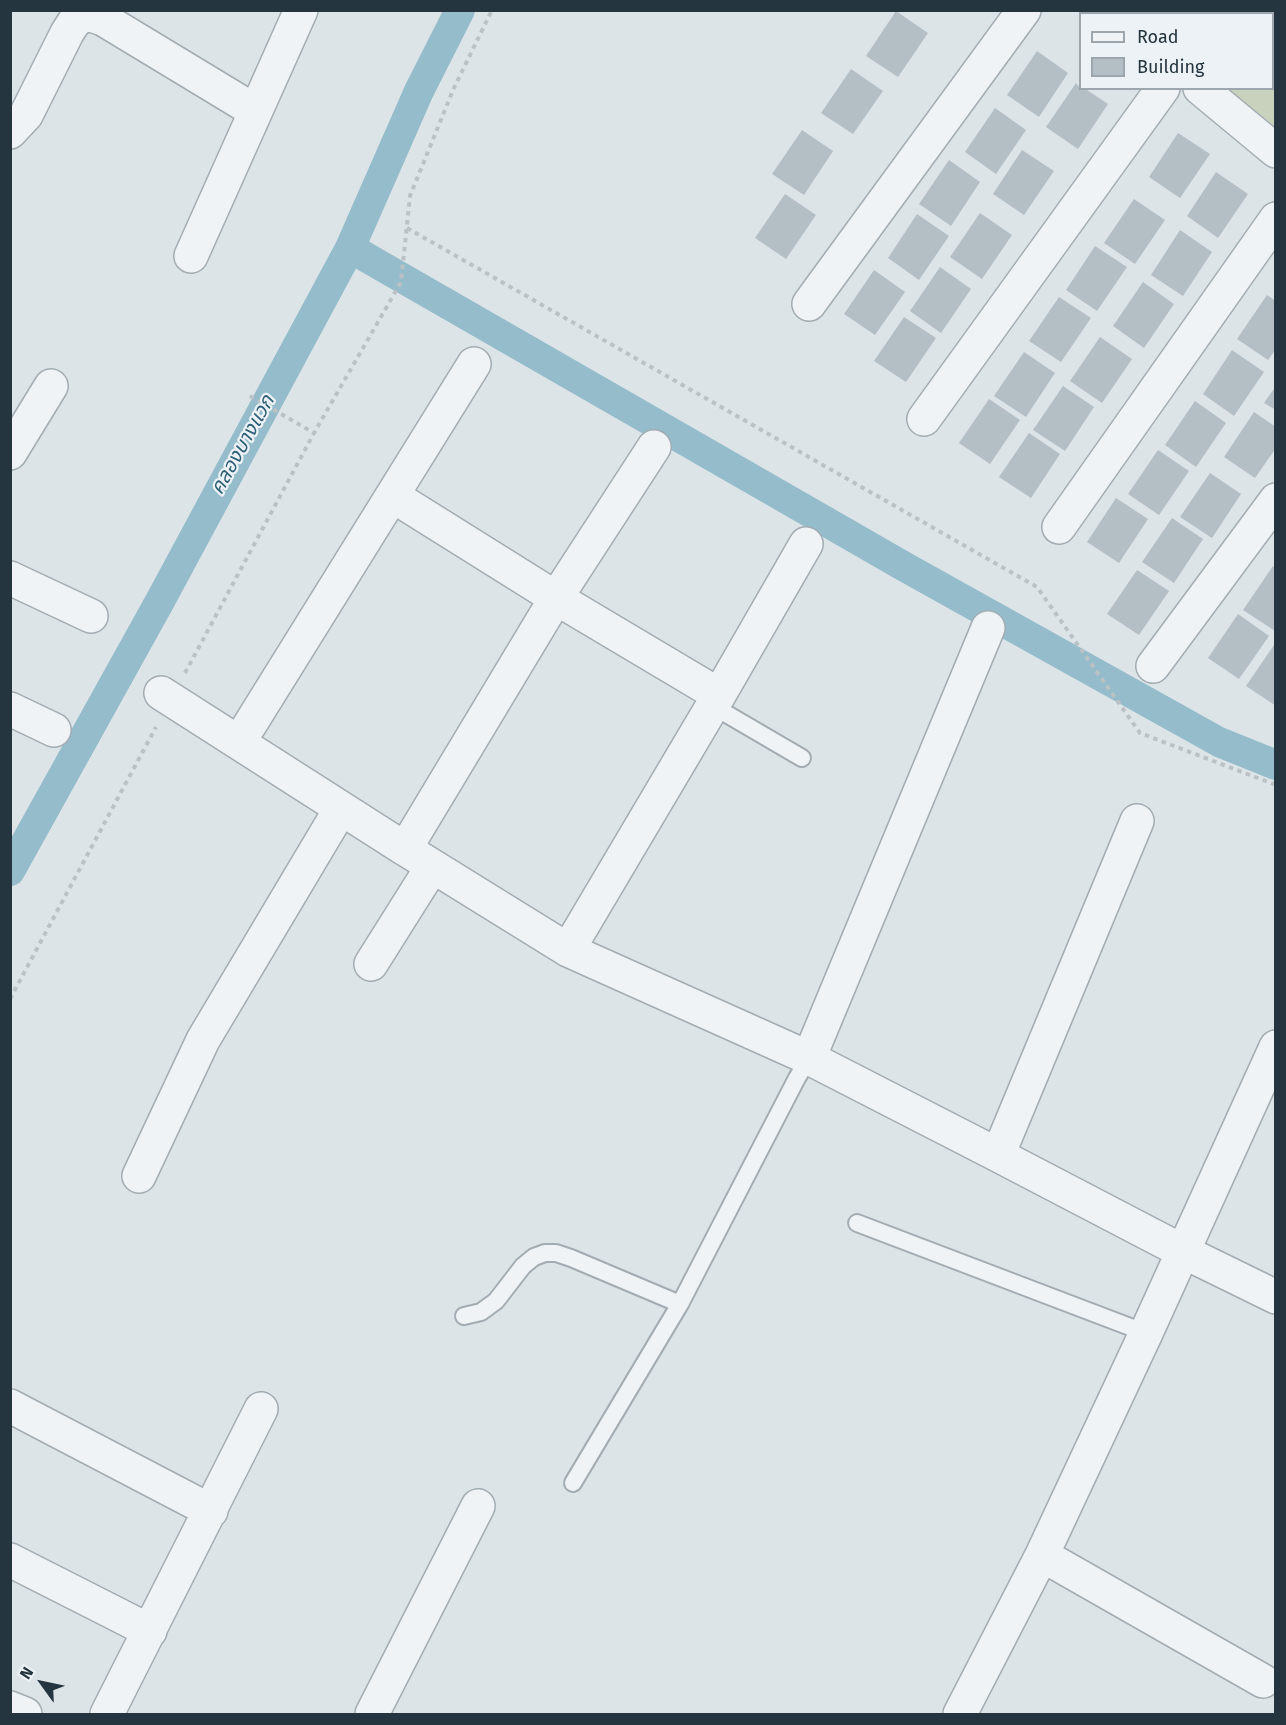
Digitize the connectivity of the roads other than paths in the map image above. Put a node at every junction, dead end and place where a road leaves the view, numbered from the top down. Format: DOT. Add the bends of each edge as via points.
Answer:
graph roads {
  1 [pos="301,10"];
  2 [pos="1024,10"];
  3 [pos="1162,90"];
  4 [pos="1202,90"];
  5 [pos="255,111"];
  6 [pos="10,132"];
  7 [pos="1275,151"];
  8 [pos="1275,219"];
  9 [pos="191,256"];
  10 [pos="808,304"];
  11 [pos="474,364"];
  12 [pos="51,386"];
  13 [pos="924,419"];
  14 [pos="654,447"];
  15 [pos="10,453"];
  16 [pos="393,496"];
  17 [pos="1275,500"];
  18 [pos="1059,527"];
  19 [pos="806,544"];
  20 [pos="10,578"];
  21 [pos="556,598"];
  22 [pos="90,616"];
  23 [pos="988,628"];
  24 [pos="1153,666"];
  25 [pos="161,693"];
  26 [pos="716,700"];
  27 [pos="10,709"];
  28 [pos="249,726"];
  29 [pos="54,729"];
  30 [pos="802,758"];
  31 [pos="340,810"];
  32 [pos="1137,821"];
  33 [pos="405,849"];
  34 [pos="432,867"];
  35 [pos="568,950"];
  36 [pos="371,964"];
  37 [pos="1275,1047"];
  38 [pos="808,1058"];
  39 [pos="998,1155"];
  40 [pos="139,1176"];
  41 [pos="857,1223"];
  42 [pos="1182,1251"];
  43 [pos="1275,1297"];
  44 [pos="680,1304"];
  45 [pos="464,1316"];
  46 [pos="1146,1333"];
  47 [pos="10,1406"];
  48 [pos="261,1409"];
  49 [pos="573,1483"];
  50 [pos="478,1506"];
  51 [pos="211,1510"];
  52 [pos="1042,1555"];
  53 [pos="10,1560"];
  54 [pos="150,1630"];
  55 [pos="1263,1681"];
  56 [pos="10,1707"];
  57 [pos="25,1714"];
  58 [pos="107,1714"];
  59 [pos="372,1714"];
  60 [pos="960,1714"];
  1 -- 5 [label="street"];
  2 -- 10 [label="street"];
  3 -- 13 [label="street"];
  4 -- 7 [label="street"];
  5 -- 6 [label="street" via="91,15 74,22 27,115"];
  5 -- 9 [label="street"];
  8 -- 18 [label="street"];
  11 -- 16 [label="street"];
  12 -- 15 [label="street"];
  14 -- 21 [label="street"];
  16 -- 21 [label="street"];
  16 -- 28 [label="street"];
  17 -- 24 [label="street"];
  19 -- 26 [label="street"];
  20 -- 22 [label="street"];
  21 -- 26 [label="street"];
  21 -- 33 [label="street"];
  23 -- 38 [label="street"];
  25 -- 31 [label="street"];
  26 -- 30 [label="lane"];
  26 -- 35 [label="street"];
  27 -- 29 [label="street"];
  31 -- 33 [label="street"];
  31 -- 40 [label="street" via="203,1040"];
  32 -- 39 [label="street"];
  33 -- 34 [label="street"];
  34 -- 35 [label="street"];
  34 -- 36 [label="street"];
  35 -- 38 [label="street"];
  37 -- 42 [label="street"];
  38 -- 39 [label="street"];
  38 -- 44 [label="lane"];
  39 -- 42 [label="street"];
  41 -- 46 [label="lane"];
  42 -- 43 [label="street"];
  42 -- 46 [label="street"];
  44 -- 45 [label="lane" via="571,1258 545,1253 524,1266 496,1301 481,1312"];
  44 -- 49 [label="lane"];
  46 -- 52 [label="street"];
  47 -- 51 [label="street"];
  48 -- 51 [label="street"];
  50 -- 59 [label="street"];
  51 -- 54 [label="street"];
  52 -- 55 [label="street"];
  52 -- 60 [label="street"];
  53 -- 54 [label="street"];
  54 -- 58 [label="street"];
  56 -- 57 [label="street"];
}
